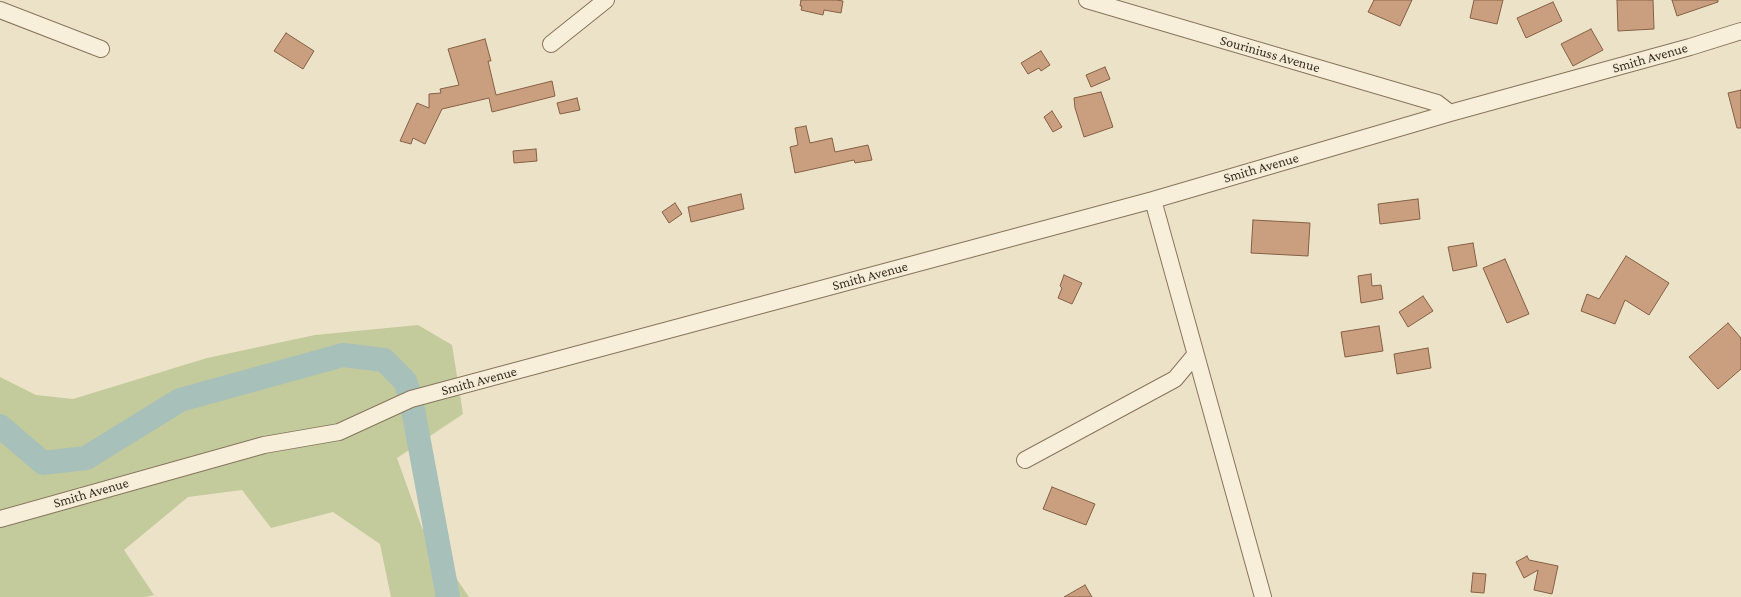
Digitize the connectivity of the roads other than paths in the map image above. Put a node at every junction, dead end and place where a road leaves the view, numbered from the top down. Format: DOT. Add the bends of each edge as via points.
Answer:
graph roads {
  1 [pos="606,0"];
  2 [pos="1087,0"];
  3 [pos="0,10"];
  4 [pos="1741,31"];
  5 [pos="551,44"];
  6 [pos="101,49"];
  7 [pos="1450,114"];
  8 [pos="1152,200"];
  9 [pos="1195,355"];
  10 [pos="1025,460"];
  11 [pos="0,519"];
  12 [pos="1263,597"];
  1 -- 5 [label="street"];
  2 -- 7 [label="street, Souriniuss Avenue" via="1437,103"];
  3 -- 6 [label="street"];
  4 -- 7 [label="street, Smith Avenue"];
  7 -- 8 [label="street, Smith Avenue"];
  8 -- 9 [label="street"];
  8 -- 11 [label="street, Smith Avenue" via="411,399 338,432 264,445"];
  9 -- 10 [label="street" via="1175,379"];
  9 -- 12 [label="street"];
}
